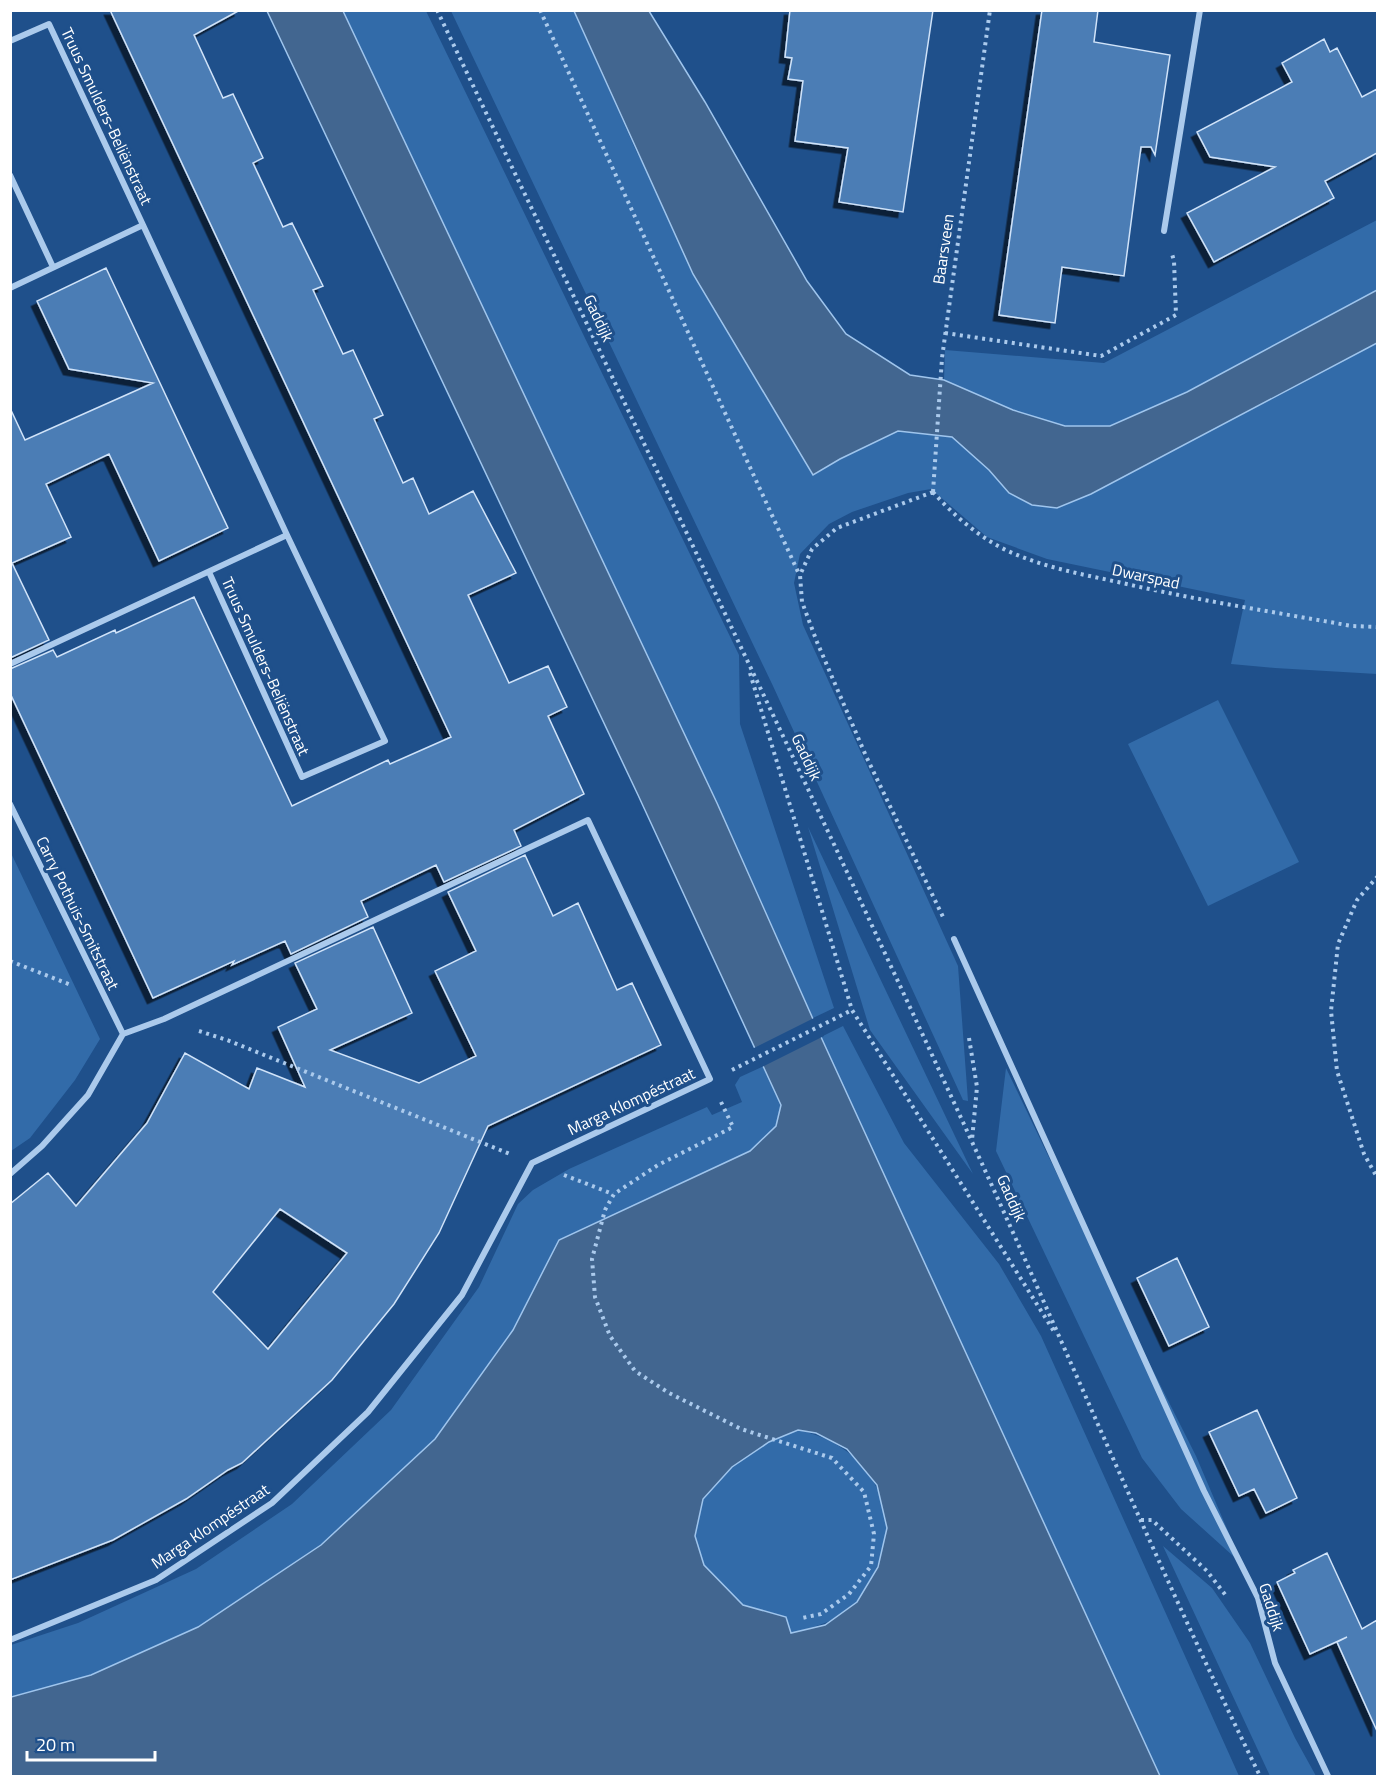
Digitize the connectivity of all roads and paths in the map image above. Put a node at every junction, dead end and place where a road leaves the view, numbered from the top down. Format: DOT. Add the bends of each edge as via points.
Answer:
graph roads {
  1 [pos="437,10"];
  2 [pos="540,10"];
  3 [pos="990,10"];
  4 [pos="1200,10"];
  5 [pos="10,41"];
  6 [pos="10,175"];
  7 [pos="143,225"];
  8 [pos="1164,231"];
  9 [pos="53,267"];
  10 [pos="10,288"];
  11 [pos="945,333"];
  12 [pos="933,492"];
  13 [pos="287,535"];
  14 [pos="209,572"];
  15 [pos="800,575"];
  16 [pos="1377,627"];
  17 [pos="745,658"];
  18 [pos="10,664"];
  19 [pos="10,804"];
  20 [pos="1377,876"];
  21 [pos="954,939"];
  22 [pos="10,961"];
  23 [pos="104,998"];
  24 [pos="852,1010"];
  25 [pos="164,1019"];
  26 [pos="968,1030"];
  27 [pos="123,1034"];
  28 [pos="736,1068"];
  29 [pos="710,1079"];
  30 [pos="972,1143"];
  31 [pos="532,1163"];
  32 [pos="10,1174"];
  33 [pos="1377,1179"];
  34 [pos="614,1194"];
  35 [pos="1063,1345"];
  36 [pos="1141,1520"];
  37 [pos="1228,1598"];
  38 [pos="802,1618"];
  39 [pos="10,1640"];
  40 [pos="1260,1776"];
  41 [pos="1328,1776"];
  1 -- 17 [label="path, Gaddijk"];
  2 -- 15 [label="path"];
  3 -- 11 [label="path, Baarsveen"];
  4 -- 8 [label="street"];
  5 -- 7 [label="street, Truus Smulders-Beliënstraat" via="49,24"];
  6 -- 9 [label="street"];
  7 -- 9 [label="street, Truus Smulders-Beliënstraat"];
  7 -- 13 [label="street, Truus Smulders-Beliënstraat"];
  8 -- 11 [label="path" via="1174,261 1176,315 1101,356"];
  9 -- 10 [label="street, Truus Smulders-Beliënstraat"];
  11 -- 12 [label="path, Baarsveen"];
  12 -- 15 [label="path" via="837,528 812,549"];
  12 -- 16 [label="path, Dwarspad" via="973,529 1006,550 1049,567 1158,592"];
  13 -- 14 [label="street, Truus Smulders-Beliënstraat"];
  13 -- 14 [label="street, Truus Smulders-Beliënstraat" via="385,741 302,777"];
  14 -- 18 [label="street, Truus Smulders-Beliënstraat"];
  15 -- 21 [label="path" via="802,602 817,642 866,756"];
  17 -- 24 [label="path"];
  17 -- 30 [label="path, Gaddijk"];
  19 -- 23 [label="street, Carry Pothuis-Smitstraat"];
  20 -- 33 [label="path" via="1357,900 1338,944 1331,1011 1337,1071 1364,1154"];
  21 -- 41 [label="street, Gaddijk" via="1204,1491 1258,1598 1275,1663"];
  22 -- 23 [label="path"];
  23 -- 27 [label="street, Carry Pothuis-Smitstraat"];
  24 -- 28 [label="path"];
  24 -- 35 [label="path"];
  25 -- 27 [label="street, Marga Klompéstraat"];
  25 -- 29 [label="street, Marga Klompéstraat" via="588,820"];
  25 -- 31 [label="path" via="227,1040"];
  26 -- 30 [label="path" via="977,1088"];
  27 -- 32 [label="street" via="88,1095 42,1146"];
  29 -- 31 [label="street, Marga Klompéstraat"];
  29 -- 34 [label="path" via="733,1127 658,1165"];
  30 -- 35 [label="path, Gaddijk"];
  31 -- 34 [label="path"];
  31 -- 39 [label="street, Marga Klompéstraat" via="462,1295 368,1413 272,1503 156,1580"];
  34 -- 38 [label="path" via="605,1210 592,1259 595,1297 610,1336 636,1371 669,1393 741,1429 832,1458 864,1492 874,1534 870,1566 849,1594 821,1614"];
  35 -- 36 [label="path, Gaddijk"];
  36 -- 37 [label="path" via="1152,1520 1207,1571"];
  36 -- 40 [label="path, Gaddijk"];
}
